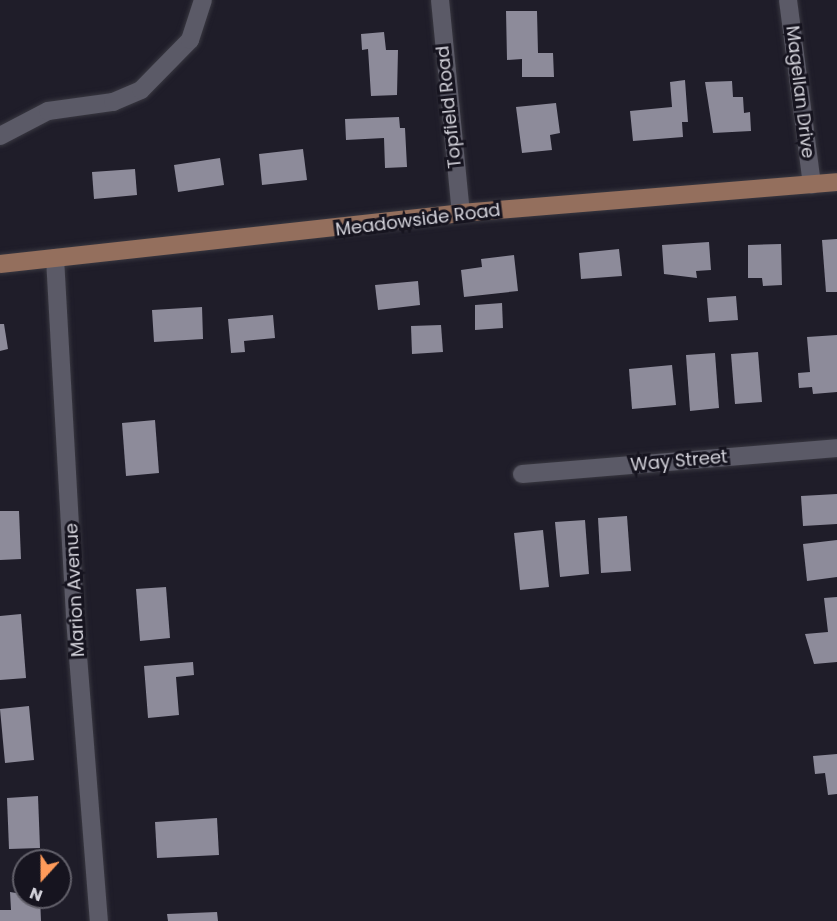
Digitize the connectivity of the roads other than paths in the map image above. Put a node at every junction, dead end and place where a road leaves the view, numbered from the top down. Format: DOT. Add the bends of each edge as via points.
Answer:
graph roads {
  1 [pos="203,0"];
  2 [pos="440,0"];
  3 [pos="788,0"];
  4 [pos="0,136"];
  5 [pos="837,182"];
  6 [pos="812,184"];
  7 [pos="461,213"];
  8 [pos="55,258"];
  9 [pos="0,264"];
  10 [pos="837,448"];
  11 [pos="522,474"];
  12 [pos="99,921"];
  1 -- 4 [label="street" via="190,40 141,90 113,102 48,111"];
  2 -- 7 [label="street, Topfield Road"];
  3 -- 6 [label="street, Magellan Drive"];
  5 -- 6 [label="main road, Meadowside Road"];
  6 -- 7 [label="main road, Meadowside Road"];
  7 -- 8 [label="main road, Meadowside Road"];
  8 -- 9 [label="main road, Meadowside Road"];
  8 -- 12 [label="street, Marion Avenue" via="75,618"];
  10 -- 11 [label="street, Way Street"];
}
